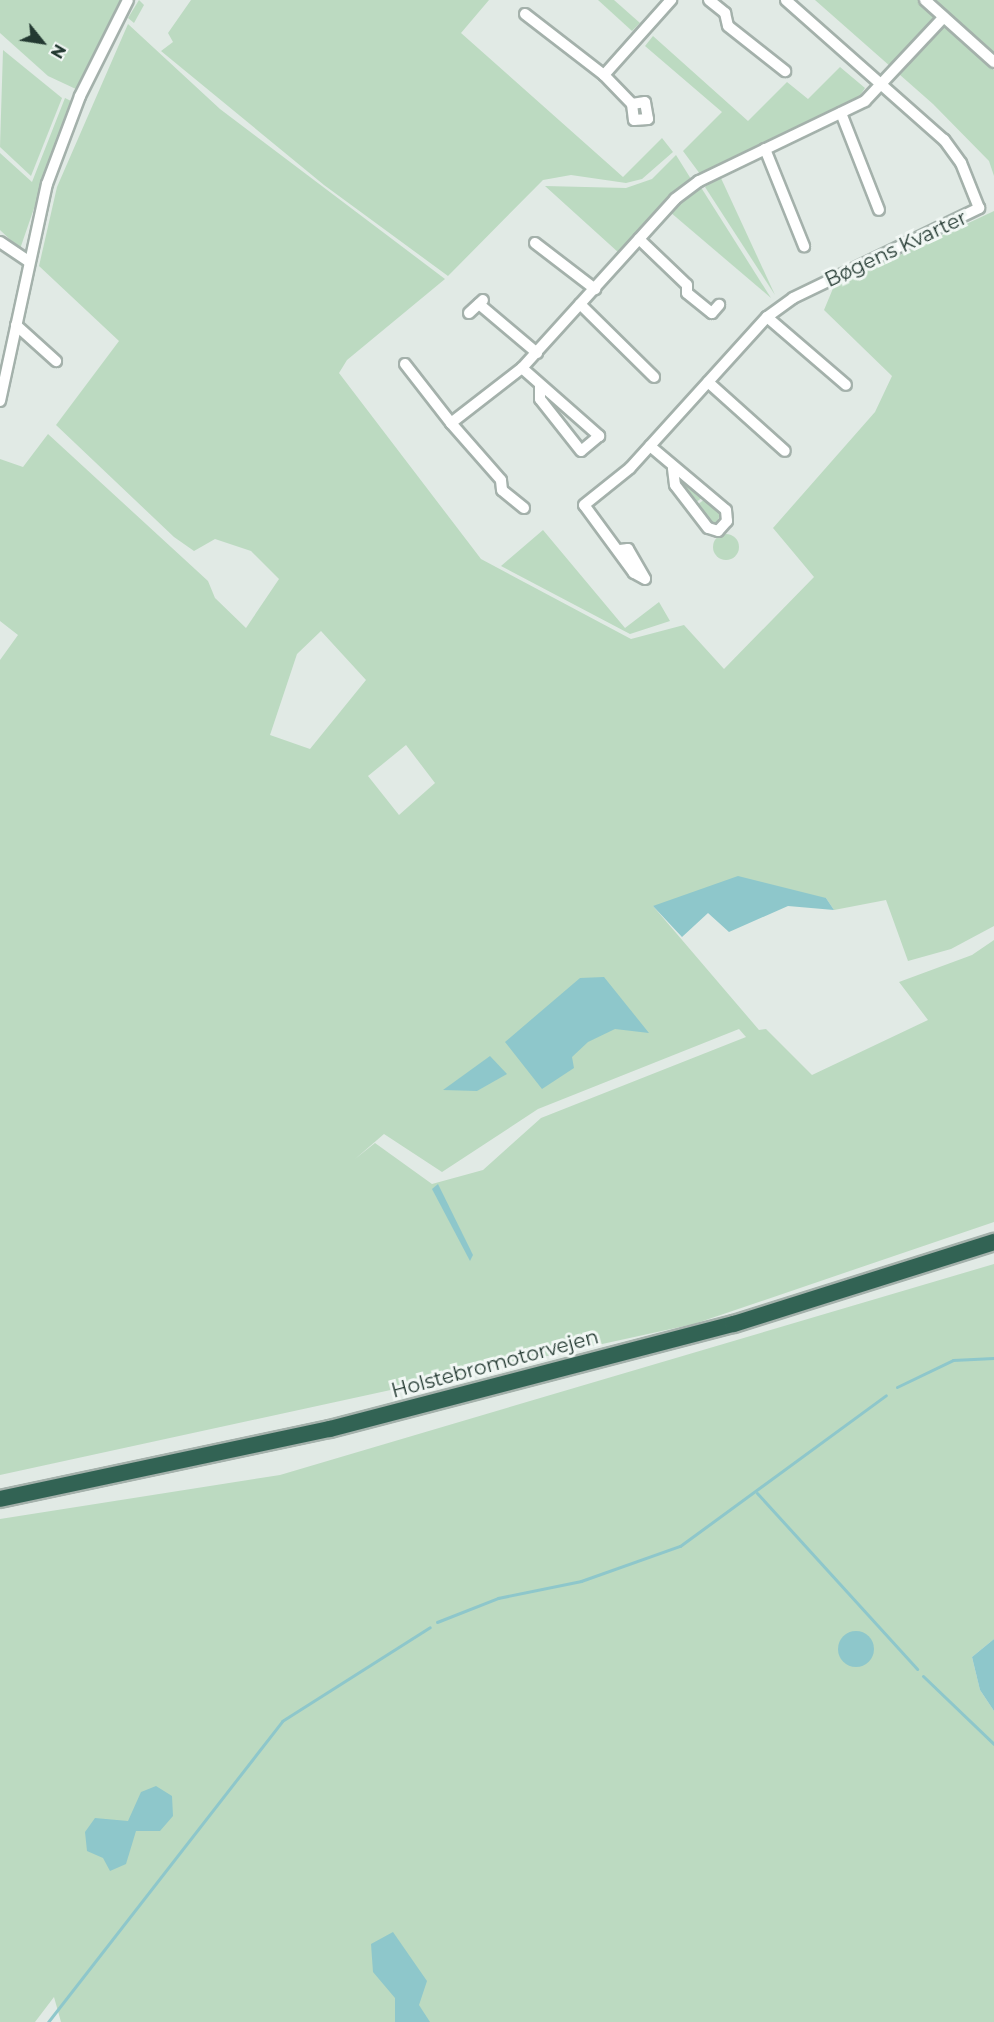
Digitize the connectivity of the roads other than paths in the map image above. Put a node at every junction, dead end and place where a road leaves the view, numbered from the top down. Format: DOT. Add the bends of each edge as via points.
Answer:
graph roads {
  1 [pos="128,0"];
  2 [pos="671,0"];
  3 [pos="710,0"];
  4 [pos="786,0"];
  5 [pos="925,0"];
  6 [pos="525,14"];
  7 [pos="944,17"];
  8 [pos="994,62"];
  9 [pos="786,71"];
  10 [pos="604,75"];
  11 [pos="881,84"];
  12 [pos="632,104"];
  13 [pos="841,113"];
  14 [pos="765,149"];
  15 [pos="879,210"];
  16 [pos="639,239"];
  17 [pos="0,242"];
  18 [pos="535,243"];
  19 [pos="804,246"];
  20 [pos="28,261"];
  21 [pos="595,289"];
  22 [pos="580,304"];
  23 [pos="719,305"];
  24 [pos="469,313"];
  25 [pos="767,317"];
  26 [pos="16,325"];
  27 [pos="537,353"];
  28 [pos="56,361"];
  29 [pos="405,364"];
  30 [pos="522,368"];
  31 [pos="654,377"];
  32 [pos="708,382"];
  33 [pos="846,385"];
  34 [pos="540,386"];
  35 [pos="0,401"];
  36 [pos="451,423"];
  37 [pos="650,446"];
  38 [pos="785,451"];
  39 [pos="673,468"];
  40 [pos="524,508"];
  41 [pos="620,550"];
  42 [pos="994,1242"];
  43 [pos="0,1499"];
  1 -- 20 [label="street" via="58,150"];
  2 -- 10 [label="street"];
  3 -- 9 [label="street" via="725,14 728,26"];
  4 -- 11 [label="street, Bøgens Kvarter"];
  5 -- 7 [label="street"];
  6 -- 10 [label="street"];
  7 -- 8 [label="street"];
  7 -- 11 [label="street"];
  10 -- 12 [label="street"];
  11 -- 13 [label="street"];
  11 -- 25 [label="street, Bøgens Kvarter" via="944,141 961,163 979,208 793,298"];
  13 -- 14 [label="street"];
  13 -- 15 [label="street"];
  14 -- 16 [label="street" via="699,181"];
  14 -- 19 [label="street"];
  16 -- 21 [label="street"];
  16 -- 23 [label="street" via="687,285 687,294 712,313"];
  17 -- 20 [label="street"];
  18 -- 21 [label="street"];
  20 -- 26 [label="street"];
  21 -- 22 [label="street"];
  22 -- 27 [label="street"];
  22 -- 31 [label="street"];
  24 -- 27 [label="street" via="481,302"];
  25 -- 32 [label="street, Bøgens Kvarter"];
  25 -- 33 [label="street"];
  26 -- 28 [label="street"];
  26 -- 35 [label="street"];
  27 -- 30 [label="street"];
  29 -- 36 [label="street"];
  30 -- 34 [label="street"];
  30 -- 36 [label="street"];
  32 -- 37 [label="street, Bøgens Kvarter"];
  32 -- 38 [label="street"];
  34 -- 34 [label="street" via="591,429 599,436 581,451 540,399"];
  36 -- 40 [label="street" via="501,480 502,490"];
  37 -- 39 [label="street"];
  37 -- 41 [label="street, Bøgens Kvarter" via="584,505"];
  39 -- 39 [label="street" via="726,510 727,521 718,531 708,528 675,485"];
  42 -- 43 [label="highway, Holstebromotorvejen" via="734,1324 341,1426"];
}
